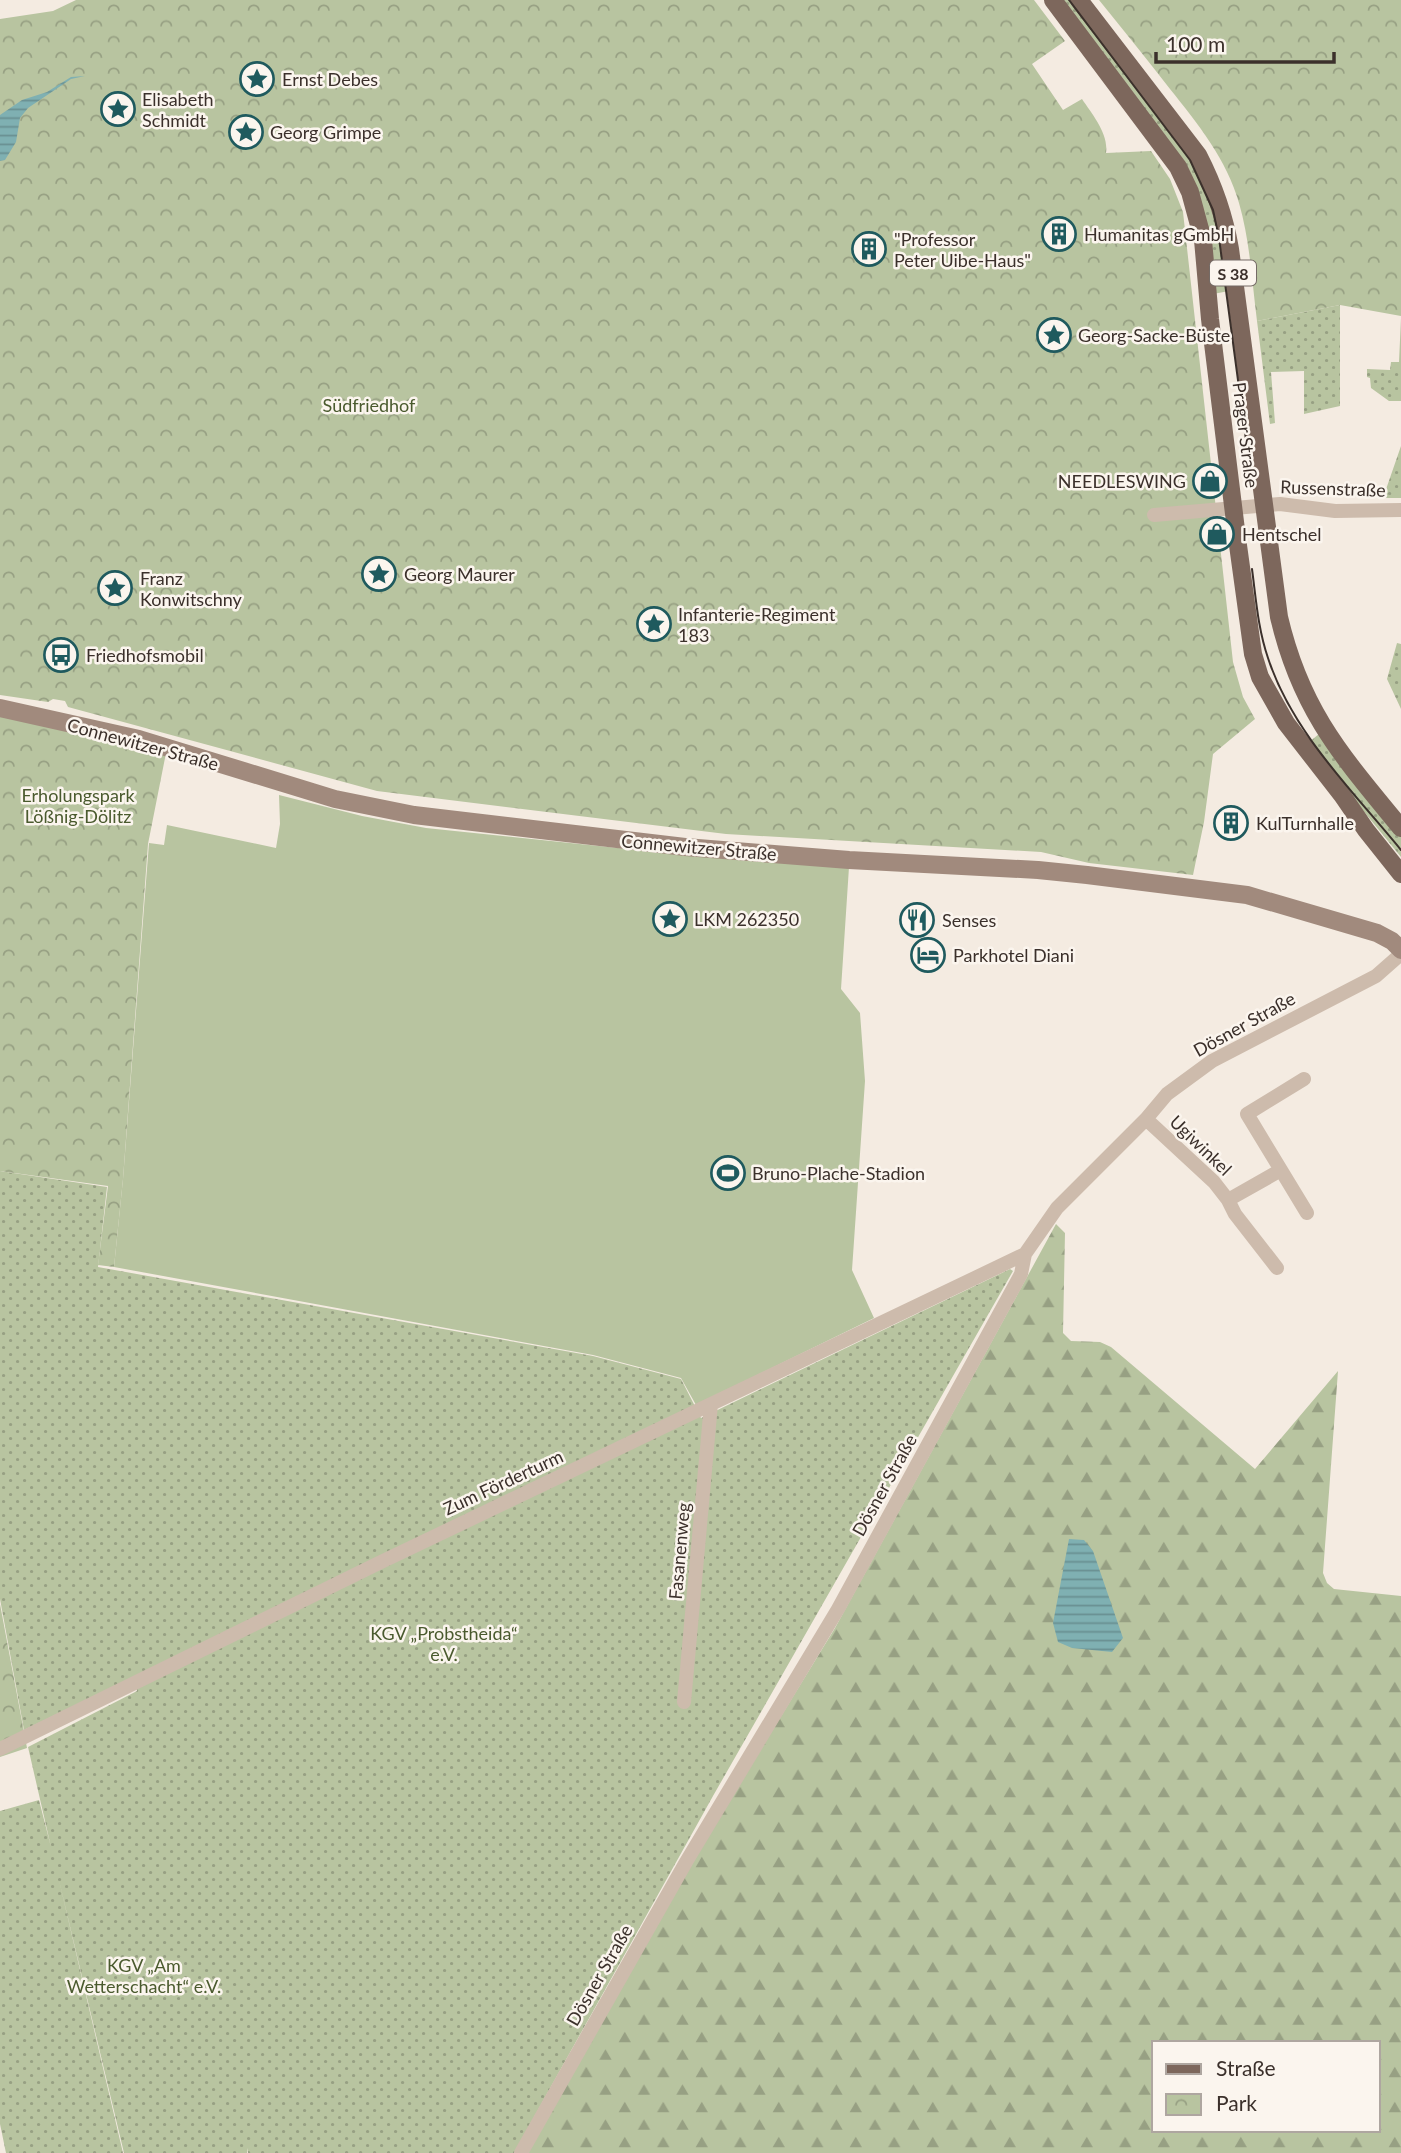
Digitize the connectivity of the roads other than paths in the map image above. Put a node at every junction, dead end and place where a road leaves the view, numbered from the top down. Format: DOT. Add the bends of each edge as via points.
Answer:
graph roads {
  1 [pos="1053,0"];
  2 [pos="1079,0"];
  3 [pos="1264,505"];
  4 [pos="1234,507"];
  5 [pos="1401,510"];
  6 [pos="1154,515"];
  7 [pos="0,708"];
  8 [pos="1401,828"];
  9 [pos="1401,874"];
  10 [pos="1401,952"];
  11 [pos="1304,1079"];
  12 [pos="1146,1119"];
  13 [pos="1281,1170"];
  14 [pos="1228,1200"];
  15 [pos="1307,1213"];
  16 [pos="1025,1254"];
  17 [pos="1277,1268"];
  18 [pos="712,1404"];
  19 [pos="684,1702"];
  20 [pos="0,1749"];
  21 [pos="521,2153"];
  1 -- 4 [label="main road, Prager Straße / S 38" via="1164,148 1190,191 1203,240"];
  2 -- 3 [label="main road, Prager Straße / S 38" via="1198,155 1222,207"];
  3 -- 4 [label="street, Russenstraße"];
  3 -- 5 [label="street, Russenstraße"];
  3 -- 8 [label="main road, Prager Straße / S 38" via="1279,617 1300,686 1341,755"];
  4 -- 6 [label="street, Russenstraße"];
  4 -- 9 [label="main road, Prager Straße / S 38" via="1260,677 1293,733"];
  7 -- 10 [label="street, Connewitzer Straße" via="139,739 335,799 414,815 685,847 1038,870 1247,895 1377,933"];
  10 -- 12 [label="street, Dösner Straße" via="1376,976 1212,1061 1167,1094"];
  11 -- 13 [label="street" via="1247,1114"];
  12 -- 14 [label="street, Ugiwinkel"];
  12 -- 16 [label="street, Dösner Straße" via="1057,1208"];
  13 -- 14 [label="street, Ugiwinkel"];
  13 -- 15 [label="street"];
  14 -- 17 [label="street, Ugiwinkel"];
  16 -- 18 [label="street, Zum Förderturm"];
  16 -- 21 [label="street, Dösner Straße" via="1021,1274 838,1609 692,1851"];
  18 -- 19 [label="street, Fasanenweg"];
  18 -- 20 [label="street, Zum Förderturm"];
}
